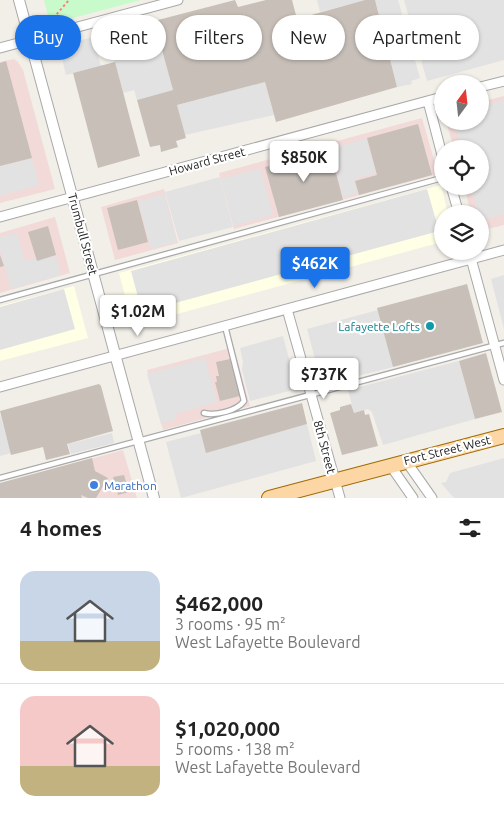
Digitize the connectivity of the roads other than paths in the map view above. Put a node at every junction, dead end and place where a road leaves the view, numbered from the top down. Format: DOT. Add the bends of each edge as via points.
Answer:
graph roads {
  1 [pos="19,0"];
  2 [pos="178,0"];
  3 [pos="23,15"];
  4 [pos="81,26"];
  5 [pos="15,44"];
  6 [pos="0,48"];
  7 [pos="36,60"];
  8 [pos="504,80"];
  9 [pos="489,84"];
  10 [pos="434,99"];
  11 [pos="428,101"];
  12 [pos="438,140"];
  13 [pos="434,180"];
  14 [pos="74,197"];
  15 [pos="0,218"];
  16 [pos="504,250"];
  17 [pos="489,252"];
  18 [pos="453,260"];
  19 [pos="472,260"];
  20 [pos="93,274"];
  21 [pos="0,300"];
  22 [pos="287,309"];
  23 [pos="225,326"];
  24 [pos="499,345"];
  25 [pos="117,356"];
  26 [pos="504,380"];
  27 [pos="0,387"];
  28 [pos="310,395"];
  29 [pos="204,412"];
  30 [pos="504,436"];
  31 [pos="139,441"];
  32 [pos="406,461"];
  33 [pos="390,465"];
  34 [pos="0,478"];
  35 [pos="334,480"];
  36 [pos="154,498"];
  37 [pos="269,498"];
  38 [pos="340,498"];
  39 [pos="413,498"];
  40 [pos="432,498"];
  1 -- 3 [label="street, Trumbull Street"];
  2 -- 4 [label="street"];
  5 -- 6 [label="street"];
  7 -- 14 [label="street, Trumbull Street"];
  8 -- 9 [label="street"];
  10 -- 11 [label="street, Howard Street"];
  11 -- 12 [label="street"];
  11 -- 14 [label="street, Howard Street"];
  13 -- 20 [label="lane"];
  14 -- 15 [label="street, Howard Street"];
  14 -- 20 [label="street, Trumbull Street"];
  16 -- 17 [label="street"];
  18 -- 22 [label="street"];
  19 -- 24 [label="street"];
  20 -- 21 [label="lane"];
  20 -- 25 [label="street, Trumbull Street"];
  22 -- 23 [label="street"];
  22 -- 28 [label="street, 8th Street"];
  23 -- 25 [label="street"];
  23 -- 29 [label="lane" via="244,401 238,407 210,414"];
  24 -- 26 [label="street"];
  24 -- 28 [label="lane"];
  25 -- 27 [label="street"];
  25 -- 31 [label="street, Trumbull Street"];
  28 -- 31 [label="lane"];
  28 -- 35 [label="street, 8th Street"];
  30 -- 32 [label="main road, Fort Street West"];
  31 -- 34 [label="lane"];
  31 -- 36 [label="street, Trumbull Street"];
  32 -- 33 [label="main road, Fort Street West"];
  32 -- 40 [label="street"];
  33 -- 35 [label="main road, Fort Street West"];
  33 -- 39 [label="street"];
  35 -- 37 [label="main road, Fort Street West"];
  35 -- 38 [label="street, 8th Street"];
}
